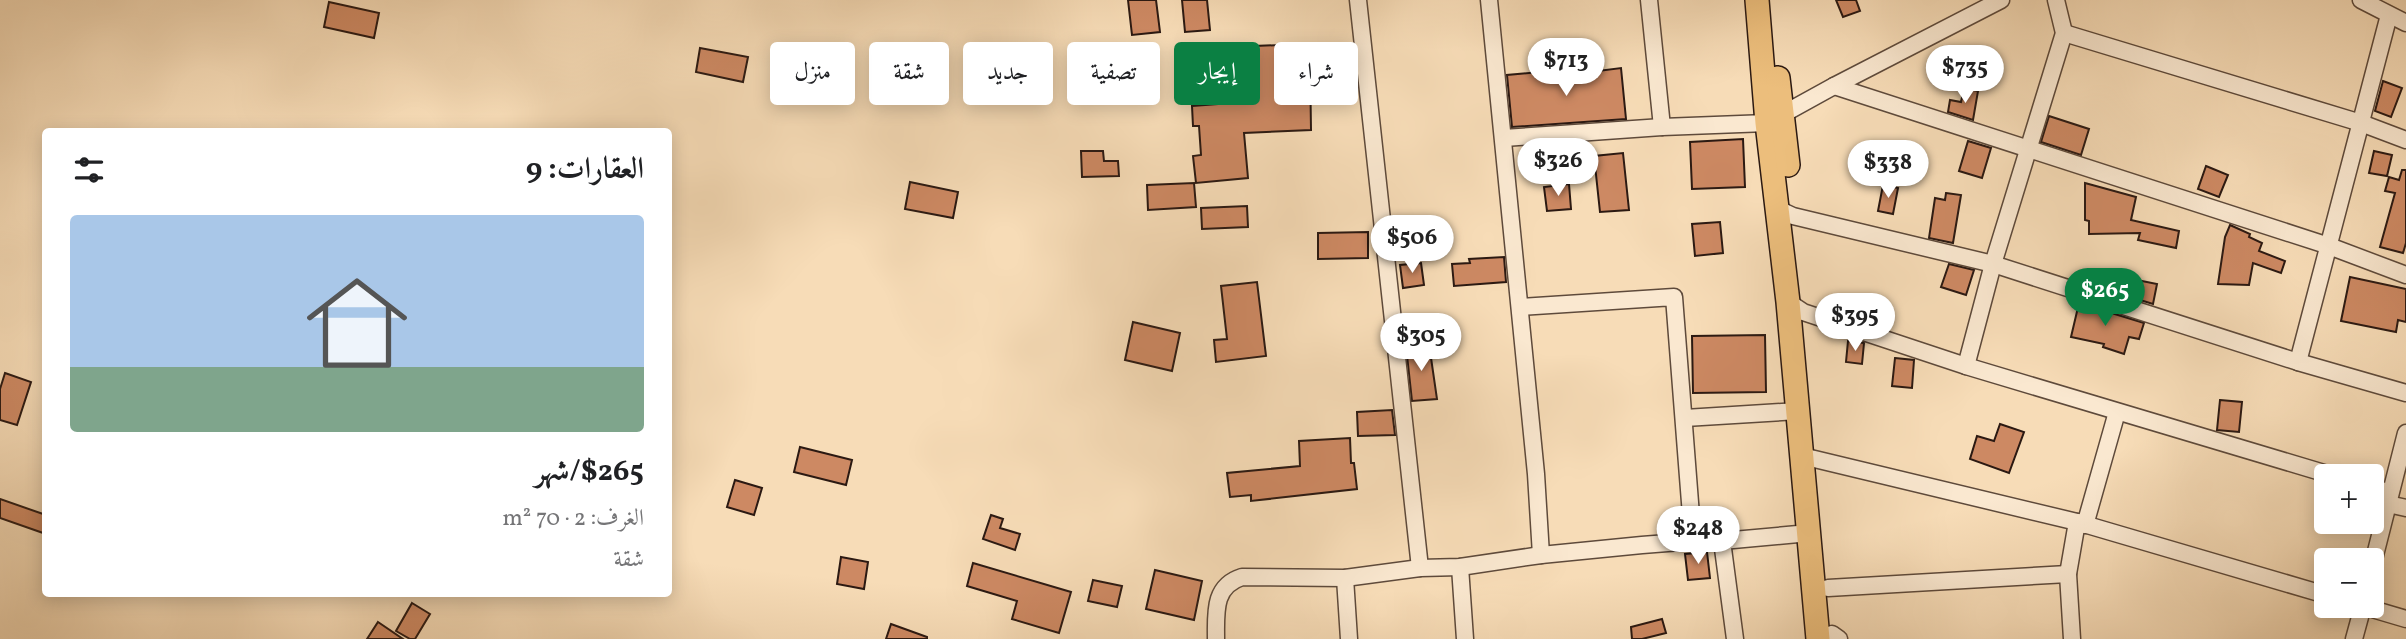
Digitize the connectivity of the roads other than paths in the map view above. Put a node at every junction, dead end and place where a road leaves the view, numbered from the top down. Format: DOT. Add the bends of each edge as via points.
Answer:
graph roads {
  1 [pos="1358,0"];
  2 [pos="1489,0"];
  3 [pos="1649,0"];
  4 [pos="1757,0"];
  5 [pos="1771,0"];
  6 [pos="2001,0"];
  7 [pos="2056,0"];
  8 [pos="2361,0"];
  9 [pos="2389,15"];
  10 [pos="2406,23"];
  11 [pos="2064,33"];
  12 [pos="1834,86"];
  13 [pos="1775,120"];
  14 [pos="2361,123"];
  15 [pos="1662,127"];
  16 [pos="1504,138"];
  17 [pos="2406,140"];
  18 [pos="2028,150"];
  19 [pos="1786,213"];
  20 [pos="2329,246"];
  21 [pos="1993,264"];
  22 [pos="2406,275"];
  23 [pos="1520,307"];
  24 [pos="1795,307"];
  25 [pos="2298,362"];
  26 [pos="1966,366"];
  27 [pos="2406,393"];
  28 [pos="1798,411"];
  29 [pos="2117,412"];
  30 [pos="1685,418"];
  31 [pos="2406,433"];
  32 [pos="1810,458"];
  33 [pos="2314,470"];
  34 [pos="2384,495"];
  35 [pos="2389,498"];
  36 [pos="2406,508"];
  37 [pos="2081,524"];
  38 [pos="1809,533"];
  39 [pos="1693,541"];
  40 [pos="1722,541"];
  41 [pos="2377,548"];
  42 [pos="1541,555"];
  43 [pos="1460,567"];
  44 [pos="1420,568"];
  45 [pos="2068,574"];
  46 [pos="1345,578"];
  47 [pos="1828,587"];
  48 [pos="2314,592"];
  49 [pos="2384,612"];
  50 [pos="2360,618"];
  51 [pos="2406,618"];
  52 [pos="1830,638"];
  53 [pos="1216,639"];
  54 [pos="1349,639"];
  55 [pos="1465,639"];
  56 [pos="1735,639"];
  57 [pos="2072,639"];
  58 [pos="2354,639"];
  1 -- 44 [label="street"];
  2 -- 16 [label="street"];
  3 -- 15 [label="street"];
  4 -- 13 [label="main road"];
  5 -- 13 [label="main road"];
  6 -- 12 [label="street"];
  7 -- 11 [label="street"];
  8 -- 9 [label="street"];
  9 -- 10 [label="street"];
  9 -- 14 [label="street"];
  11 -- 14 [label="street"];
  11 -- 18 [label="street"];
  12 -- 13 [label="street"];
  12 -- 18 [label="street"];
  13 -- 15 [label="street"];
  13 -- 19 [label="main road"];
  14 -- 17 [label="street"];
  14 -- 20 [label="street"];
  15 -- 16 [label="street"];
  16 -- 23 [label="street"];
  18 -- 20 [label="street"];
  18 -- 21 [label="street"];
  19 -- 21 [label="street"];
  19 -- 24 [label="main road"];
  20 -- 22 [label="street"];
  20 -- 25 [label="street"];
  21 -- 25 [label="street"];
  21 -- 26 [label="street"];
  23 -- 30 [label="street" via="1674,297"];
  23 -- 42 [label="street"];
  24 -- 26 [label="street"];
  24 -- 28 [label="main road"];
  24 -- 32 [label="main road"];
  25 -- 27 [label="street"];
  26 -- 29 [label="street"];
  28 -- 30 [label="street"];
  28 -- 32 [label="main road"];
  29 -- 33 [label="street"];
  29 -- 37 [label="street"];
  30 -- 39 [label="street"];
  31 -- 35 [label="street"];
  32 -- 37 [label="street"];
  32 -- 38 [label="main road"];
  32 -- 47 [label="main road"];
  34 -- 35 [label="street"];
  35 -- 36 [label="street"];
  35 -- 41 [label="street"];
  37 -- 45 [label="street"];
  37 -- 48 [label="street"];
  38 -- 40 [label="street"];
  38 -- 52 [label="main road"];
  39 -- 40 [label="street"];
  39 -- 42 [label="street"];
  40 -- 56 [label="street"];
  42 -- 43 [label="street"];
  43 -- 44 [label="street"];
  43 -- 55 [label="street"];
  44 -- 46 [label="street"];
  45 -- 47 [label="street"];
  45 -- 57 [label="street"];
  46 -- 53 [label="street" via="1242,577 1229,581 1216,615"];
  46 -- 54 [label="street"];
  47 -- 52 [label="main road"];
  49 -- 51 [label="street"];
  50 -- 58 [label="street"];
}
